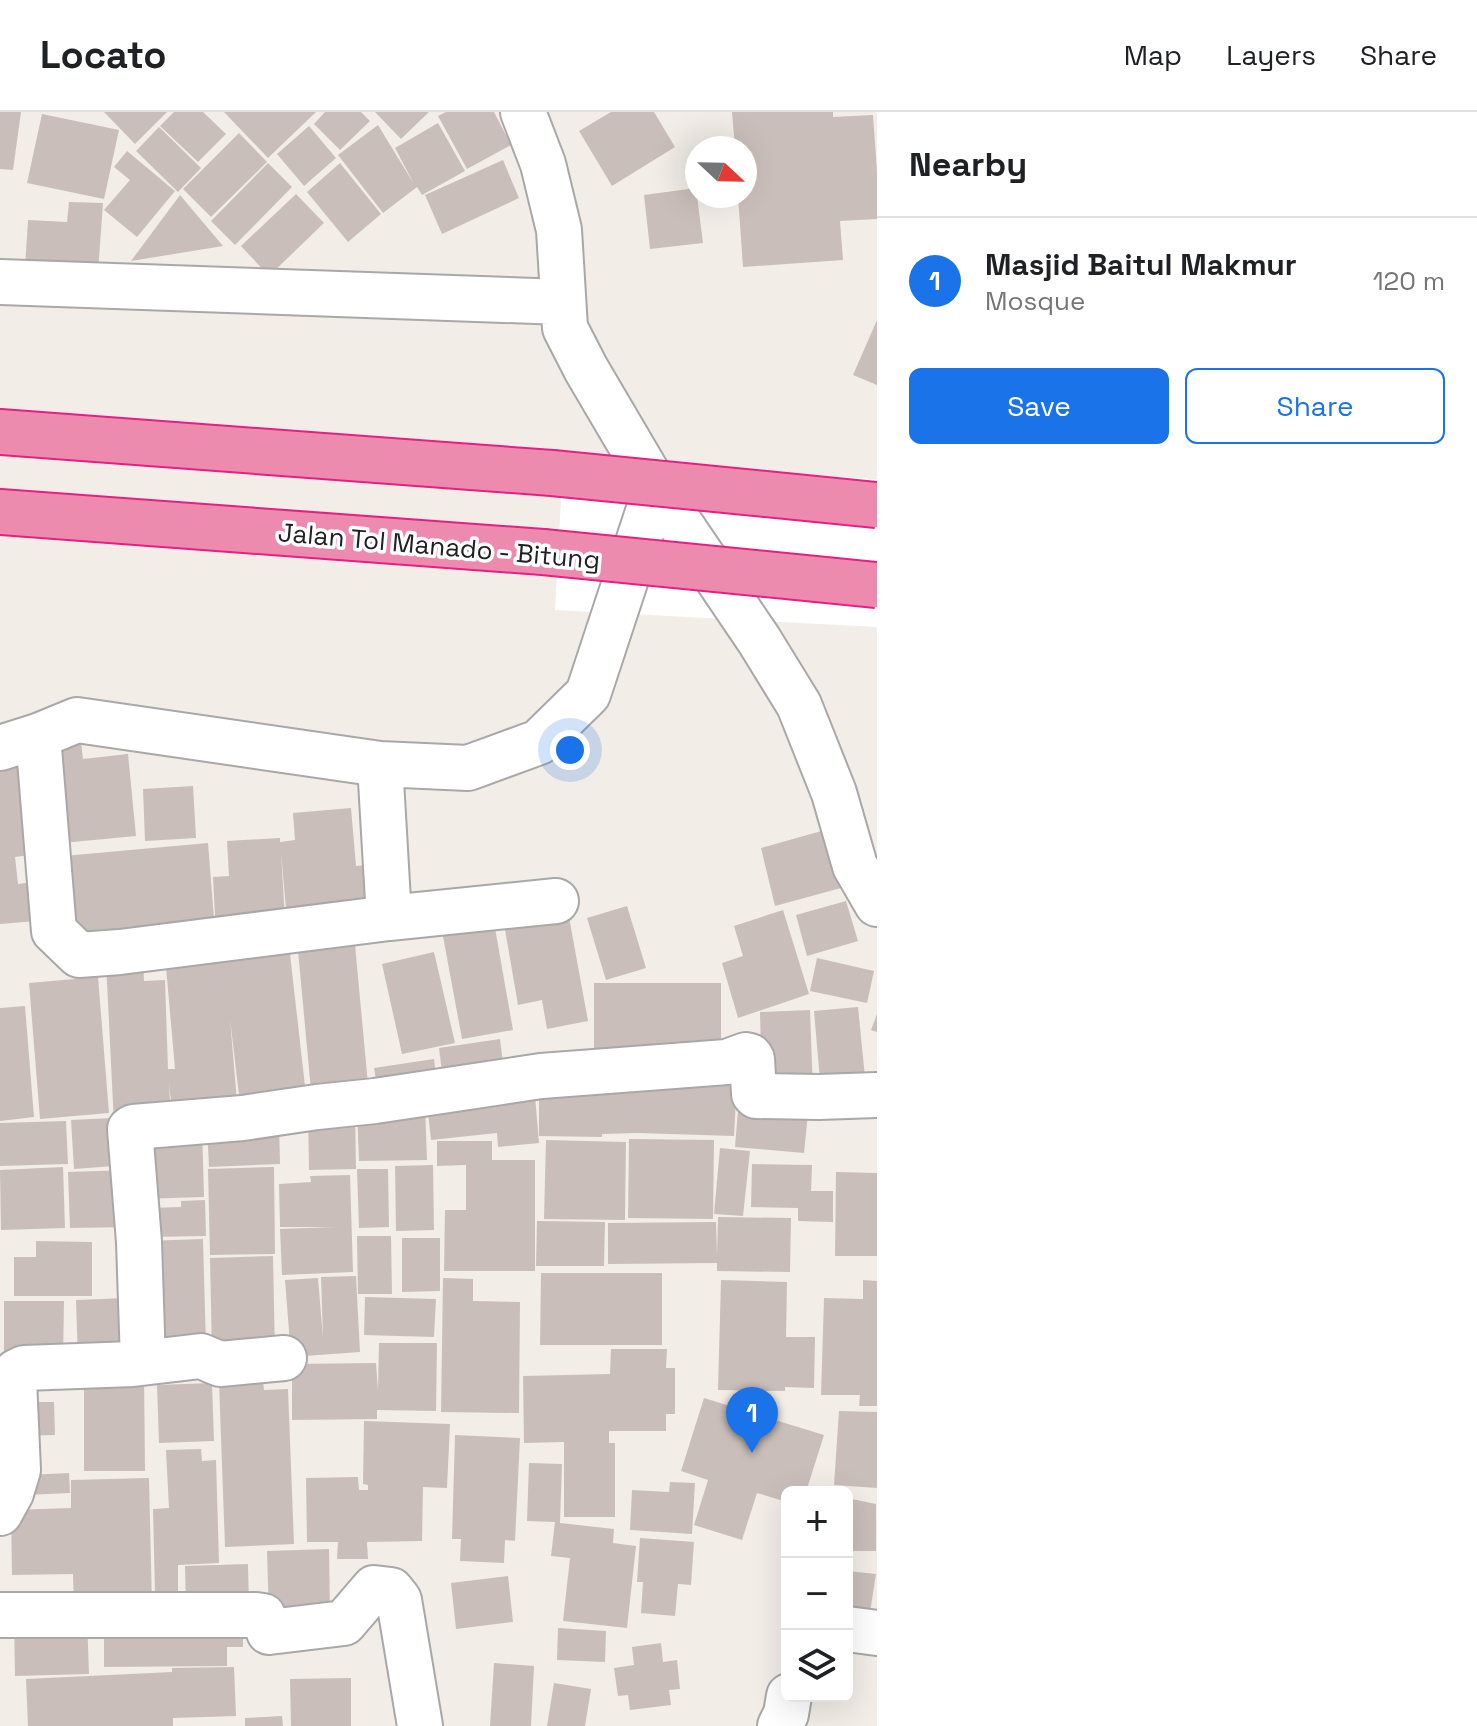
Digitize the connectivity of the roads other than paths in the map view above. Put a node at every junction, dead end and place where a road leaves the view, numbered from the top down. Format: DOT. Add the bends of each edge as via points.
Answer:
graph roads {
  1 [pos="523,112"];
  2 [pos="0,282"];
  3 [pos="563,302"];
  4 [pos="0,432"];
  5 [pos="656,488"];
  6 [pos="877,505"];
  7 [pos="0,512"];
  8 [pos="877,585"];
  9 [pos="19,742"];
  10 [pos="380,764"];
  11 [pos="556,901"];
  12 [pos="877,904"];
  13 [pos="389,918"];
  14 [pos="877,1095"];
  15 [pos="284,1358"];
  16 [pos="143,1362"];
  17 [pos="0,1513"];
  18 [pos="0,1615"];
  19 [pos="853,1630"];
  20 [pos="877,1633"];
  21 [pos="788,1702"];
  22 [pos="420,1726"];
  23 [pos="780,1726"];
  1 -- 3 [label="street" via="559,230"];
  2 -- 3 [label="street"];
  3 -- 5 [label="street" via="565,328"];
  4 -- 6 [label="highway, bridge" via="552,473"];
  5 -- 10 [label="street" via="588,694 539,742 468,768"];
  5 -- 12 [label="street" via="799,705 834,793 855,866"];
  7 -- 8 [label="highway, Jalan Tol Manado - Bitung, bridge" via="543,552"];
  9 -- 10 [label="street" via="77,720"];
  9 -- 13 [label="street" via="54,931 79,955"];
  10 -- 13 [label="street"];
  11 -- 13 [label="street"];
  14 -- 16 [label="street" via="756,1096 752,1059 746,1055 727,1062 541,1076 243,1118 133,1127"];
  15 -- 16 [label="street" via="220,1364 201,1356"];
  16 -- 17 [label="street" via="16,1372 18,1470"];
  18 -- 22 [label="street" via="256,1615 263,1616 269,1632 344,1623 374,1588 391,1590 399,1600"];
  19 -- 20 [label="street"];
  21 -- 23 [label="street"];
}
